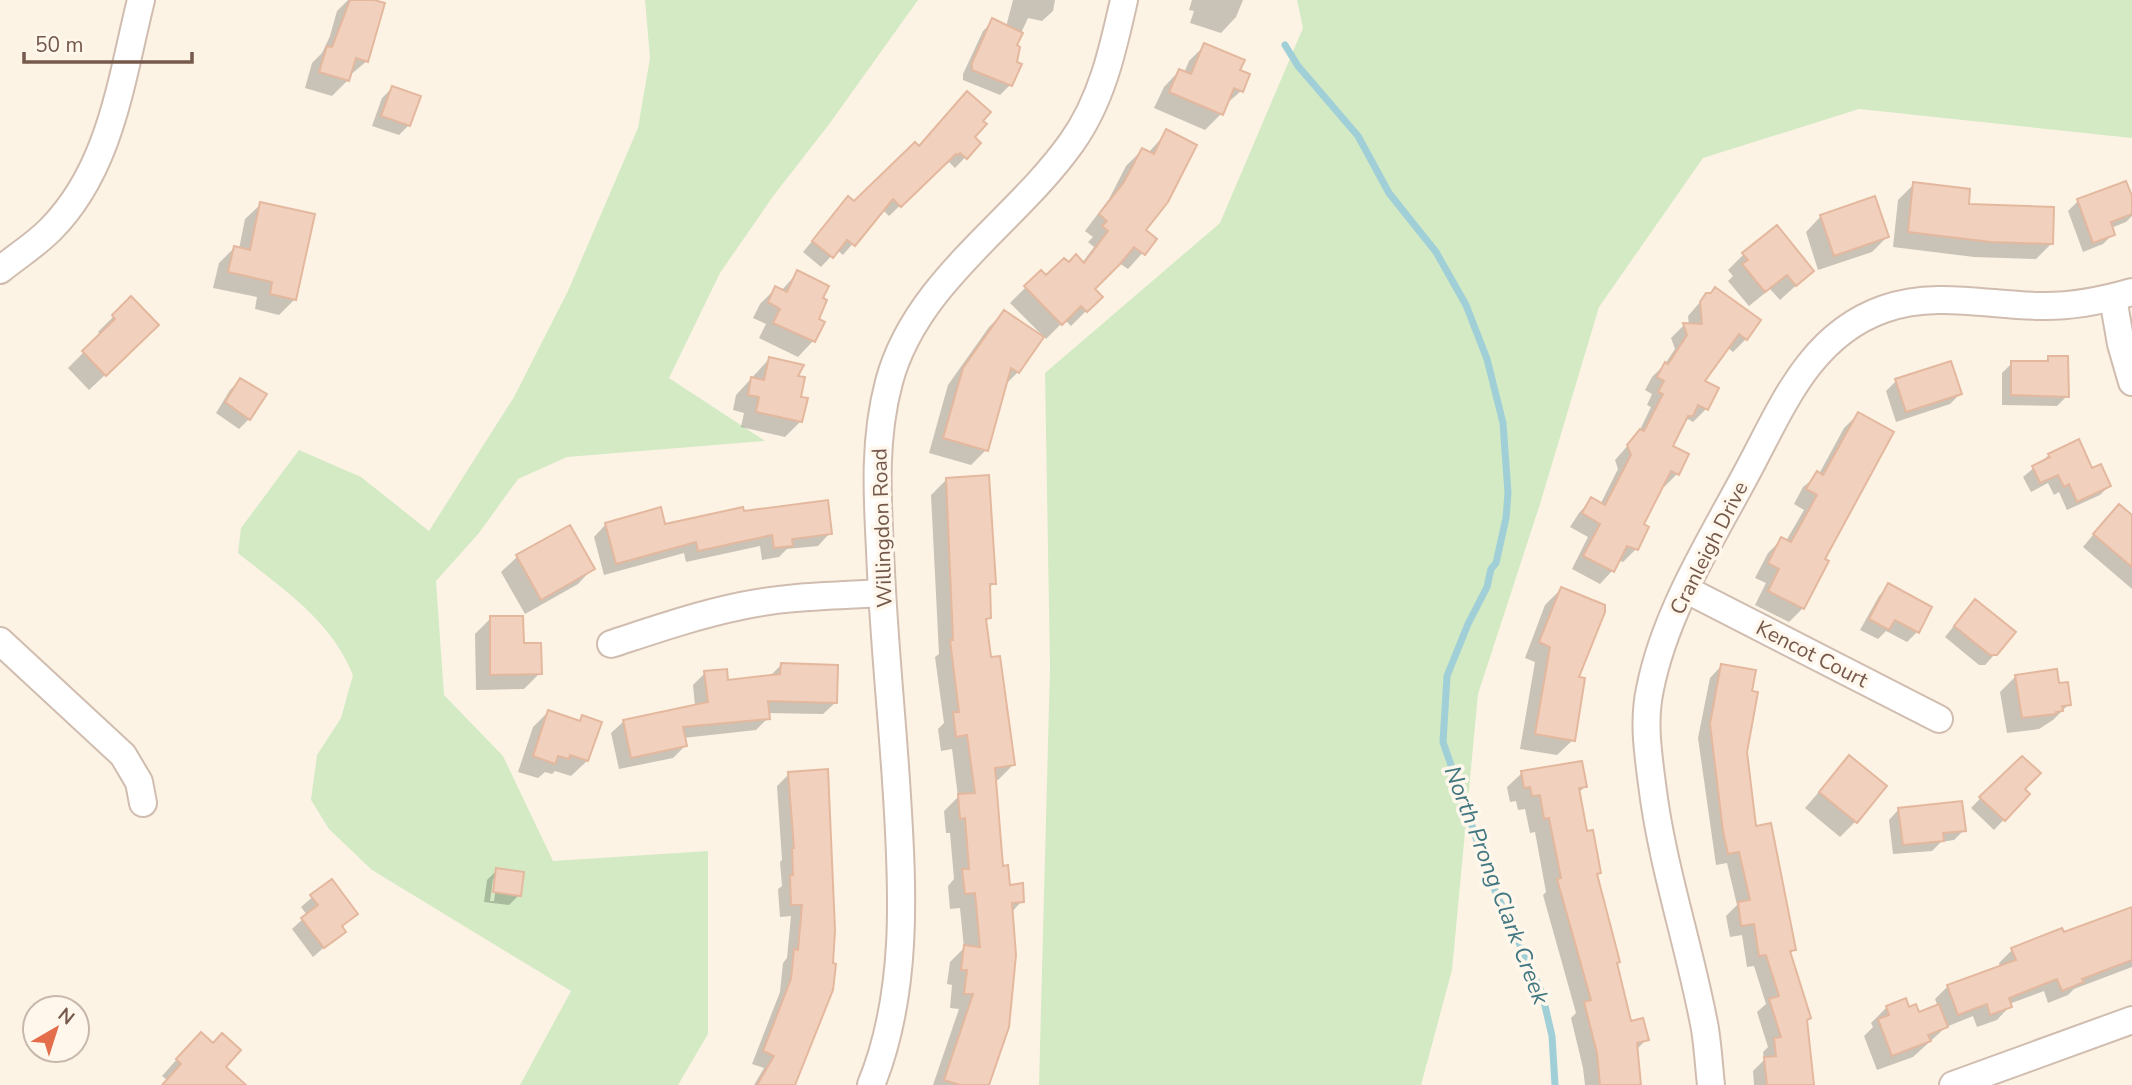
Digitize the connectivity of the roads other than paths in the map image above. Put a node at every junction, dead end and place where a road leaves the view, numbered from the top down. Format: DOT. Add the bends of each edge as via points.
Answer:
graph roads {
  1 [pos="141,0"];
  2 [pos="1124,0"];
  3 [pos="0,270"];
  4 [pos="2123,295"];
  5 [pos="2132,383"];
  6 [pos="1685,589"];
  7 [pos="882,593"];
  8 [pos="0,641"];
  9 [pos="611,644"];
  10 [pos="1939,719"];
  11 [pos="143,803"];
  12 [pos="2132,1020"];
  13 [pos="871,1085"];
  14 [pos="1711,1085"];
  15 [pos="1953,1085"];
  1 -- 3 [label="street" via="108,134 94,168 49,231"];
  2 -- 7 [label="street, Willingdon Road" via="1110,60 1087,119 1056,164 925,308 889,379 876,464"];
  4 -- 5 [label="street" via="2121,344"];
  4 -- 6 [label="street, Cranleigh Drive" via="2078,305 1906,302 1837,334 1797,380"];
  6 -- 10 [label="street, Kencot Court"];
  6 -- 14 [label="street, Cranleigh Drive" via="1649,692 1646,724 1657,827 1704,1029"];
  7 -- 9 [label="street" via="743,605"];
  7 -- 13 [label="street, Willingdon Road" via="900,846 901,931 894,1007"];
  8 -- 11 [label="street" via="123,755 139,782"];
  12 -- 15 [label="street"];
}
